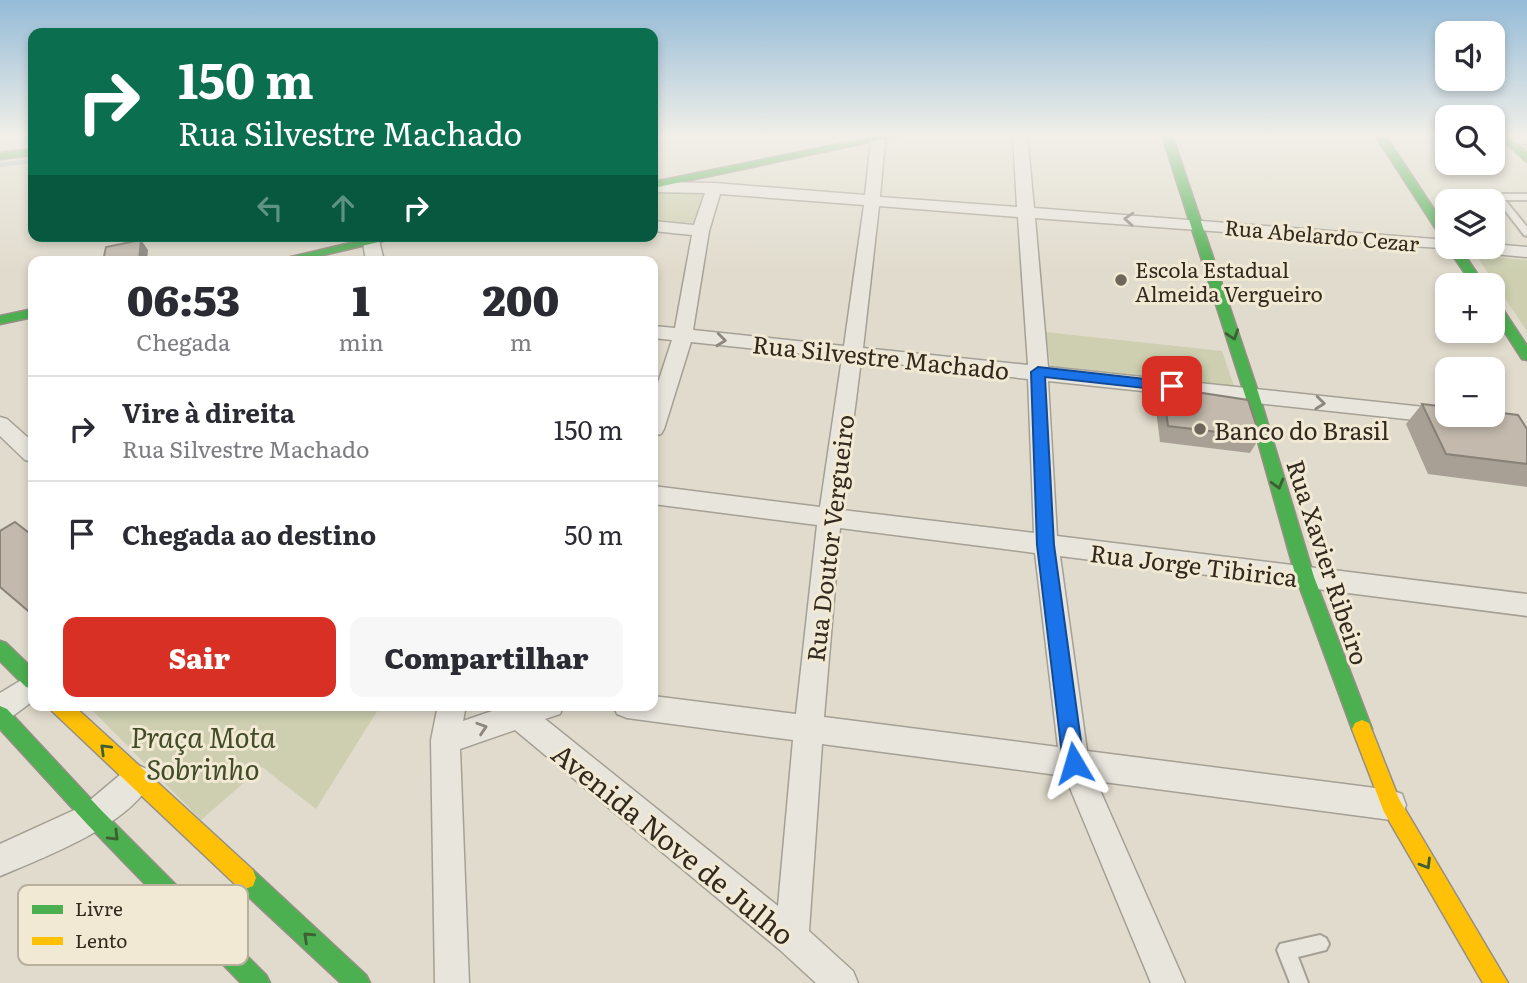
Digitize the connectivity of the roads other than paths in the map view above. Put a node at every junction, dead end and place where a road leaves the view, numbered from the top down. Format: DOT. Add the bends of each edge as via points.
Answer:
graph roads {
  1 [pos="677,181"];
  2 [pos="877,181"];
  3 [pos="1024,181"];
  4 [pos="1182,181"];
  5 [pos="1410,181"];
  6 [pos="658,185"];
  7 [pos="658,186"];
  8 [pos="714,188"];
  9 [pos="1527,197"];
  10 [pos="873,200"];
  11 [pos="1027,212"];
  12 [pos="1435,219"];
  13 [pos="1197,224"];
  14 [pos="658,227"];
  15 [pos="701,231"];
  16 [pos="1527,233"];
  17 [pos="358,242"];
  18 [pos="1435,244"];
  19 [pos="1505,249"];
  20 [pos="1527,251"];
  21 [pos="300,256"];
  22 [pos="28,314"];
  23 [pos="0,320"];
  24 [pos="1505,323"];
  25 [pos="658,333"];
  26 [pos="683,336"];
  27 [pos="852,355"];
  28 [pos="1527,356"];
  29 [pos="1038,372"];
  30 [pos="1252,395"];
  31 [pos="658,414"];
  32 [pos="1435,415"];
  33 [pos="0,424"];
  34 [pos="28,449"];
  35 [pos="658,496"];
  36 [pos="830,517"];
  37 [pos="1046,545"];
  38 [pos="1305,578"];
  39 [pos="1527,605"];
  40 [pos="0,649"];
  41 [pos="28,678"];
  42 [pos="28,687"];
  43 [pos="0,709"];
  44 [pos="658,709"];
  45 [pos="57,711"];
  46 [pos="68,711"];
  47 [pos="451,711"];
  48 [pos="512,711"];
  49 [pos="0,715"];
  50 [pos="808,730"];
  51 [pos="22,738"];
  52 [pos="445,740"];
  53 [pos="1074,763"];
  54 [pos="137,779"];
  55 [pos="1391,805"];
  56 [pos="94,817"];
  57 [pos="0,860"];
  58 [pos="161,885"];
  59 [pos="792,938"];
  60 [pos="1320,944"];
  61 [pos="240,965"];
  62 [pos="258,983"];
  63 [pos="358,983"];
  64 [pos="452,983"];
  65 [pos="841,983"];
  66 [pos="1168,983"];
  67 [pos="1299,983"];
  68 [pos="1496,983"];
  1 -- 6 [label="street"];
  2 -- 10 [label="street, Rua Doutor Vergueiro"];
  3 -- 11 [label="street"];
  4 -- 13 [label="street, Rua Xavier Ribeiro"];
  5 -- 12 [label="street"];
  7 -- 8 [label="street"];
  8 -- 10 [label="street"];
  8 -- 15 [label="street"];
  9 -- 16 [label="lane" via="1503,197 1501,201"];
  10 -- 11 [label="street"];
  10 -- 27 [label="street, Rua Doutor Vergueiro"];
  13 -- 11 [label="street, Rua Abelardo Cezar, one-way"];
  11 -- 29 [label="street"];
  13 -- 18 [label="street, Rua Abelardo Cezar"];
  13 -- 30 [label="street, Rua Xavier Ribeiro, one-way"];
  14 -- 15 [label="street"];
  15 -- 26 [label="street"];
  17 -- 21 [label="street"];
  19 -- 20 [label="street"];
  22 -- 23 [label="street"];
  24 -- 28 [label="street"];
  25 -- 26 [label="street, Rua Silvestre Machado"];
  26 -- 27 [label="street, Rua Silvestre Machado, one-way"];
  26 -- 31 [label="street"];
  27 -- 29 [label="street, Rua Silvestre Machado"];
  27 -- 36 [label="street, Rua Doutor Vergueiro"];
  29 -- 30 [label="street, Rua Silvestre Machado"];
  29 -- 37 [label="street"];
  30 -- 32 [label="street, Rua Silvestre Machado, one-way"];
  30 -- 38 [label="street, Rua Xavier Ribeiro, one-way"];
  33 -- 34 [label="street"];
  35 -- 36 [label="street, Rua Jorge Tibirica"];
  36 -- 37 [label="street, Rua Jorge Tibirica"];
  36 -- 50 [label="street, Rua Doutor Vergueiro"];
  37 -- 38 [label="street, Rua Jorge Tibirica"];
  37 -- 53 [label="street"];
  38 -- 39 [label="street, Rua Jorge Tibirica"];
  38 -- 55 [label="street, Rua Xavier Ribeiro"];
  40 -- 41 [label="street"];
  42 -- 43 [label="street"];
  44 -- 50 [label="street"];
  45 -- 51 [label="street"];
  54 -- 46 [label="street, one-way"];
  47 -- 52 [label="street"];
  52 -- 48 [label="street, one-way"];
  48 -- 59 [label="street, Avenida Nove de Julho"];
  49 -- 51 [label="street"];
  50 -- 53 [label="street"];
  50 -- 59 [label="street, Rua Doutor Vergueiro"];
  51 -- 56 [label="street"];
  52 -- 64 [label="street"];
  53 -- 55 [label="street"];
  53 -- 66 [label="street"];
  54 -- 56 [label="street"];
  63 -- 54 [label="street, one-way"];
  55 -- 68 [label="street, Rua Xavier Ribeiro, one-way"];
  56 -- 57 [label="street"];
  56 -- 58 [label="street, one-way"];
  59 -- 65 [label="street, Avenida Nove de Julho"];
  60 -- 67 [label="lane" via="1286,950"];
  61 -- 62 [label="street, one-way"];
}
